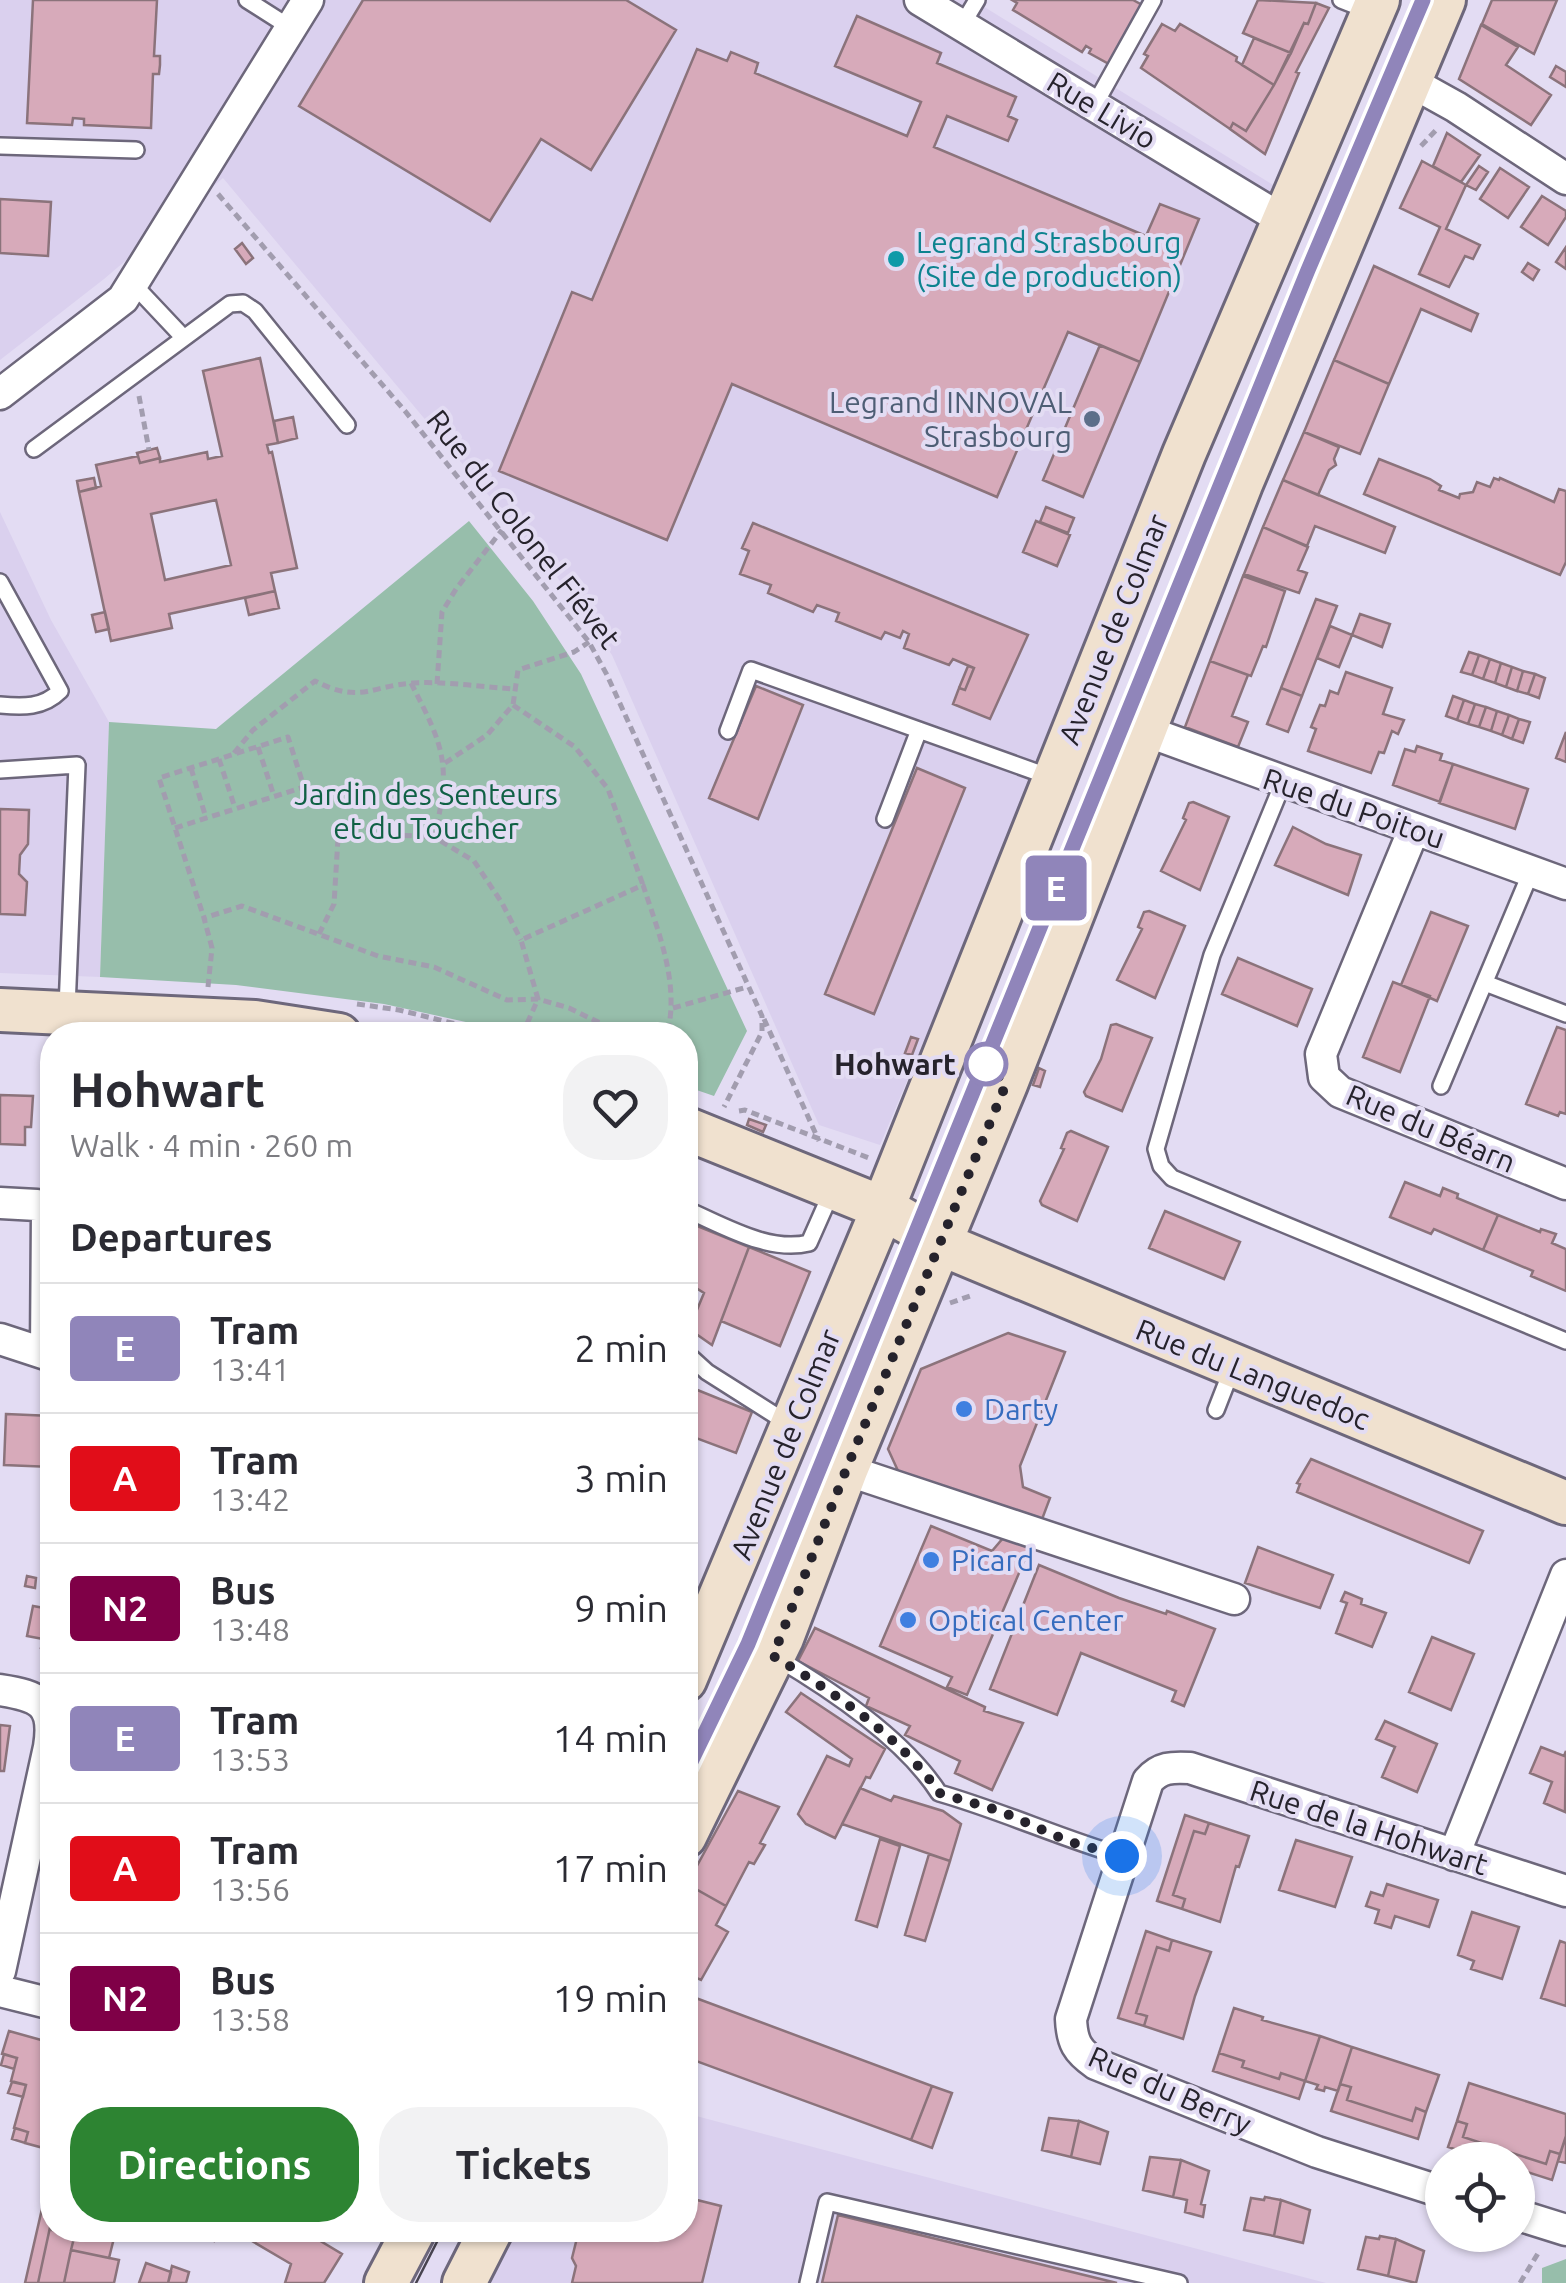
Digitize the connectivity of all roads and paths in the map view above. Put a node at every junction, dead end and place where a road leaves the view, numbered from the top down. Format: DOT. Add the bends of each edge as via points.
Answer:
graph roads {
  1 [pos="246,0"];
  2 [pos="308,0"];
  3 [pos="920,0"];
  4 [pos="1153,0"];
  5 [pos="1444,0"];
  6 [pos="1364,4"];
  7 [pos="969,13"];
  8 [pos="291,28"];
  9 [pos="1355,56"];
  10 [pos="1411,82"];
  11 [pos="1094,106"];
  12 [pos="0,146"];
  13 [pos="136,150"];
  14 [pos="200,173"];
  15 [pos="1566,179"];
  16 [pos="1283,220"];
  17 [pos="134,285"];
  18 [pos="183,337"];
  19 [pos="135,373"];
  20 [pos="0,394"];
  21 [pos="347,425"];
  22 [pos="34,450"];
  23 [pos="149,450"];
  24 [pos="502,530"];
  25 [pos="0,582"];
  26 [pos="589,642"];
  27 [pos="412,683"];
  28 [pos="437,684"];
  29 [pos="515,689"];
  30 [pos="513,705"];
  31 [pos="0,706"];
  32 [pos="919,730"];
  33 [pos="1143,730"];
  34 [pos="728,731"];
  35 [pos="258,747"];
  36 [pos="232,755"];
  37 [pos="219,759"];
  38 [pos="446,763"];
  39 [pos="190,768"];
  40 [pos="0,770"];
  41 [pos="1053,778"];
  42 [pos="1283,783"];
  43 [pos="274,796"];
  44 [pos="235,808"];
  45 [pos="206,818"];
  46 [pos="884,819"];
  47 [pos="174,828"];
  48 [pos="1414,829"];
  49 [pos="434,836"];
  50 [pos="1531,872"];
  51 [pos="1566,884"];
  52 [pos="643,885"];
  53 [pos="204,918"];
  54 [pos="318,934"];
  55 [pos="521,940"];
  56 [pos="1486,984"];
  57 [pos="748,986"];
  58 [pos="208,987"];
  59 [pos="538,999"];
  60 [pos="674,1008"];
  61 [pos="0,1010"];
  62 [pos="67,1013"];
  63 [pos="1566,1014"];
  64 [pos="762,1016"];
  65 [pos="255,1022"];
  66 [pos="528,1022"];
  67 [pos="598,1022"];
  68 [pos="670,1022"];
  69 [pos="1441,1086"];
  70 [pos="723,1109"];
  71 [pos="698,1116"];
  72 [pos="819,1140"];
  73 [pos="872,1158"];
  74 [pos="1566,1184"];
  75 [pos="834,1187"];
  76 [pos="0,1204"];
  77 [pos="40,1206"];
  78 [pos="883,1208"];
  79 [pos="698,1215"];
  80 [pos="942,1240"];
  81 [pos="0,1339"];
  82 [pos="1566,1341"];
  83 [pos="40,1352"];
  84 [pos="698,1364"];
  85 [pos="1233,1365"];
  86 [pos="1216,1410"];
  87 [pos="792,1426"];
  88 [pos="846,1470"];
  89 [pos="1566,1504"];
  90 [pos="1566,1575"];
  91 [pos="1234,1599"];
  92 [pos="698,1649"];
  93 [pos="773,1656"];
  94 [pos="0,1690"];
  95 [pos="40,1702"];
  96 [pos="1171,1767"];
  97 [pos="40,1786"];
  98 [pos="698,1809"];
  99 [pos="1454,1855"];
  100 [pos="1122,1856"];
  101 [pos="1566,1891"];
  102 [pos="0,1971"];
  103 [pos="0,1992"];
  104 [pos="40,2001"];
  105 [pos="1425,2187"];
  106 [pos="1535,2220"];
  107 [pos="1560,2228"];
  108 [pos="408,2242"];
  109 [pos="485,2242"];
  110 [pos="386,2283"];
  111 [pos="464,2283"];
  112 [pos="808,2283"];
  113 [pos="1179,2283"];
  114 [pos="1520,2283"];
  1 -- 8 [label="lane"];
  2 -- 8 [label="street"];
  3 -- 7 [label="street, Rue Livio"];
  4 -- 11 [label="lane"];
  5 -- 10 [label="main road"];
  6 -- 9 [label="main road, Avenue de Colmar"];
  7 -- 11 [label="street, Rue Livio"];
  8 -- 14 [label="street"];
  9 -- 10 [label="main road"];
  9 -- 16 [label="main road, Avenue de Colmar"];
  10 -- 15 [label="street"];
  10 -- 33 [label="main road"];
  11 -- 16 [label="street, Rue Livio"];
  12 -- 13 [label="lane"];
  14 -- 17 [label="street"];
  14 -- 24 [label="path, Rue du Colonel Fiévet"];
  16 -- 41 [label="main road, Avenue de Colmar"];
  17 -- 18 [label="lane"];
  17 -- 20 [label="street"];
  18 -- 19 [label="lane"];
  18 -- 21 [label="lane" via="230,304 243,303"];
  19 -- 22 [label="lane"];
  19 -- 23 [label="path"];
  24 -- 26 [label="path, Rue du Colonel Fiévet"];
  24 -- 28 [label="path" via="442,612"];
  25 -- 31 [label="lane" via="60,691 48,703"];
  26 -- 29 [label="path" via="518,670"];
  26 -- 57 [label="path, Rue du Colonel Fiévet"];
  27 -- 28 [label="path"];
  27 -- 36 [label="path" via="336,692 315,681"];
  27 -- 38 [label="path"];
  28 -- 29 [label="path"];
  29 -- 30 [label="path"];
  30 -- 38 [label="path" via="486,735"];
  30 -- 52 [label="path" via="575,747 608,788"];
  32 -- 34 [label="lane" via="751,670"];
  32 -- 41 [label="lane"];
  32 -- 46 [label="lane"];
  33 -- 42 [label="street, Rue du Poitou"];
  33 -- 80 [label="main road"];
  35 -- 36 [label="path"];
  35 -- 43 [label="path"];
  35 -- 43 [label="path" via="288,737 304,787"];
  36 -- 37 [label="path"];
  37 -- 39 [label="path"];
  37 -- 44 [label="path"];
  38 -- 49 [label="path"];
  39 -- 45 [label="path"];
  39 -- 47 [label="path" via="158,778"];
  40 -- 62 [label="lane" via="78,765"];
  41 -- 78 [label="main road, Avenue de Colmar"];
  42 -- 48 [label="street, Rue du Poitou"];
  42 -- 82 [label="lane" via="1212,955 1156,1149 1161,1166 1172,1178"];
  43 -- 44 [label="path"];
  44 -- 45 [label="path"];
  45 -- 47 [label="path"];
  47 -- 53 [label="path"];
  48 -- 50 [label="street, Rue du Poitou"];
  48 -- 74 [label="street, Rue du Béarn" via="1321,1054 1324,1077 1340,1092"];
  49 -- 54 [label="path" via="339,822 334,904"];
  49 -- 55 [label="path" via="474,861"];
  50 -- 51 [label="street, Rue du Poitou"];
  50 -- 56 [label="lane"];
  52 -- 55 [label="path"];
  52 -- 60 [label="path"];
  53 -- 54 [label="path" via="242,906"];
  53 -- 58 [label="path" via="212,948"];
  54 -- 59 [label="path" via="434,968 507,1000"];
  55 -- 59 [label="path"];
  56 -- 63 [label="lane"];
  56 -- 69 [label="lane"];
  57 -- 60 [label="path"];
  57 -- 64 [label="path, Rue du Colonel Fiévet"];
  59 -- 66 [label="path"];
  59 -- 67 [label="path"];
  60 -- 68 [label="path"];
  61 -- 62 [label="main road"];
  62 -- 65 [label="main road"];
  64 -- 70 [label="path" via="762,1032"];
  64 -- 72 [label="path, Rue du Colonel Fiévet"];
  70 -- 71 [label="path"];
  70 -- 72 [label="path" via="744,1110"];
  71 -- 75 [label="main road"];
  72 -- 73 [label="path"];
  72 -- 75 [label="path, Rue du Colonel Fiévet"];
  75 -- 78 [label="main road"];
  75 -- 79 [label="lane" via="809,1243 793,1247"];
  76 -- 77 [label="street"];
  78 -- 80 [label="main road"];
  78 -- 87 [label="main road, Avenue de Colmar"];
  80 -- 85 [label="main road, Rue du Languedoc"];
  80 -- 88 [label="main road"];
  81 -- 83 [label="street"];
  84 -- 87 [label="lane"];
  85 -- 86 [label="lane"];
  85 -- 89 [label="main road, Rue du Languedoc"];
  87 -- 92 [label="main road, Avenue de Colmar"];
  88 -- 91 [label="street"];
  88 -- 93 [label="main road"];
  90 -- 99 [label="street"];
  93 -- 98 [label="main road"];
  93 -- 100 [label="lane" via="876,1729 939,1793"];
  94 -- 95 [label="street"];
  96 -- 99 [label="street, Rue de la Hohwart"];
  96 -- 100 [label="street, Rue du Berry" via="1148,1781"];
  97 -- 102 [label="street"];
  99 -- 101 [label="street, Rue de la Hohwart"];
  100 -- 105 [label="street, Rue du Berry" via="1070,2018 1078,2052 1316,2152"];
  103 -- 104 [label="street"];
  106 -- 107 [label="street"];
  107 -- 114 [label="path"];
  108 -- 110 [label="main road"];
  109 -- 111 [label="main road"];
  112 -- 113 [label="lane" via="827,2202"];
}
